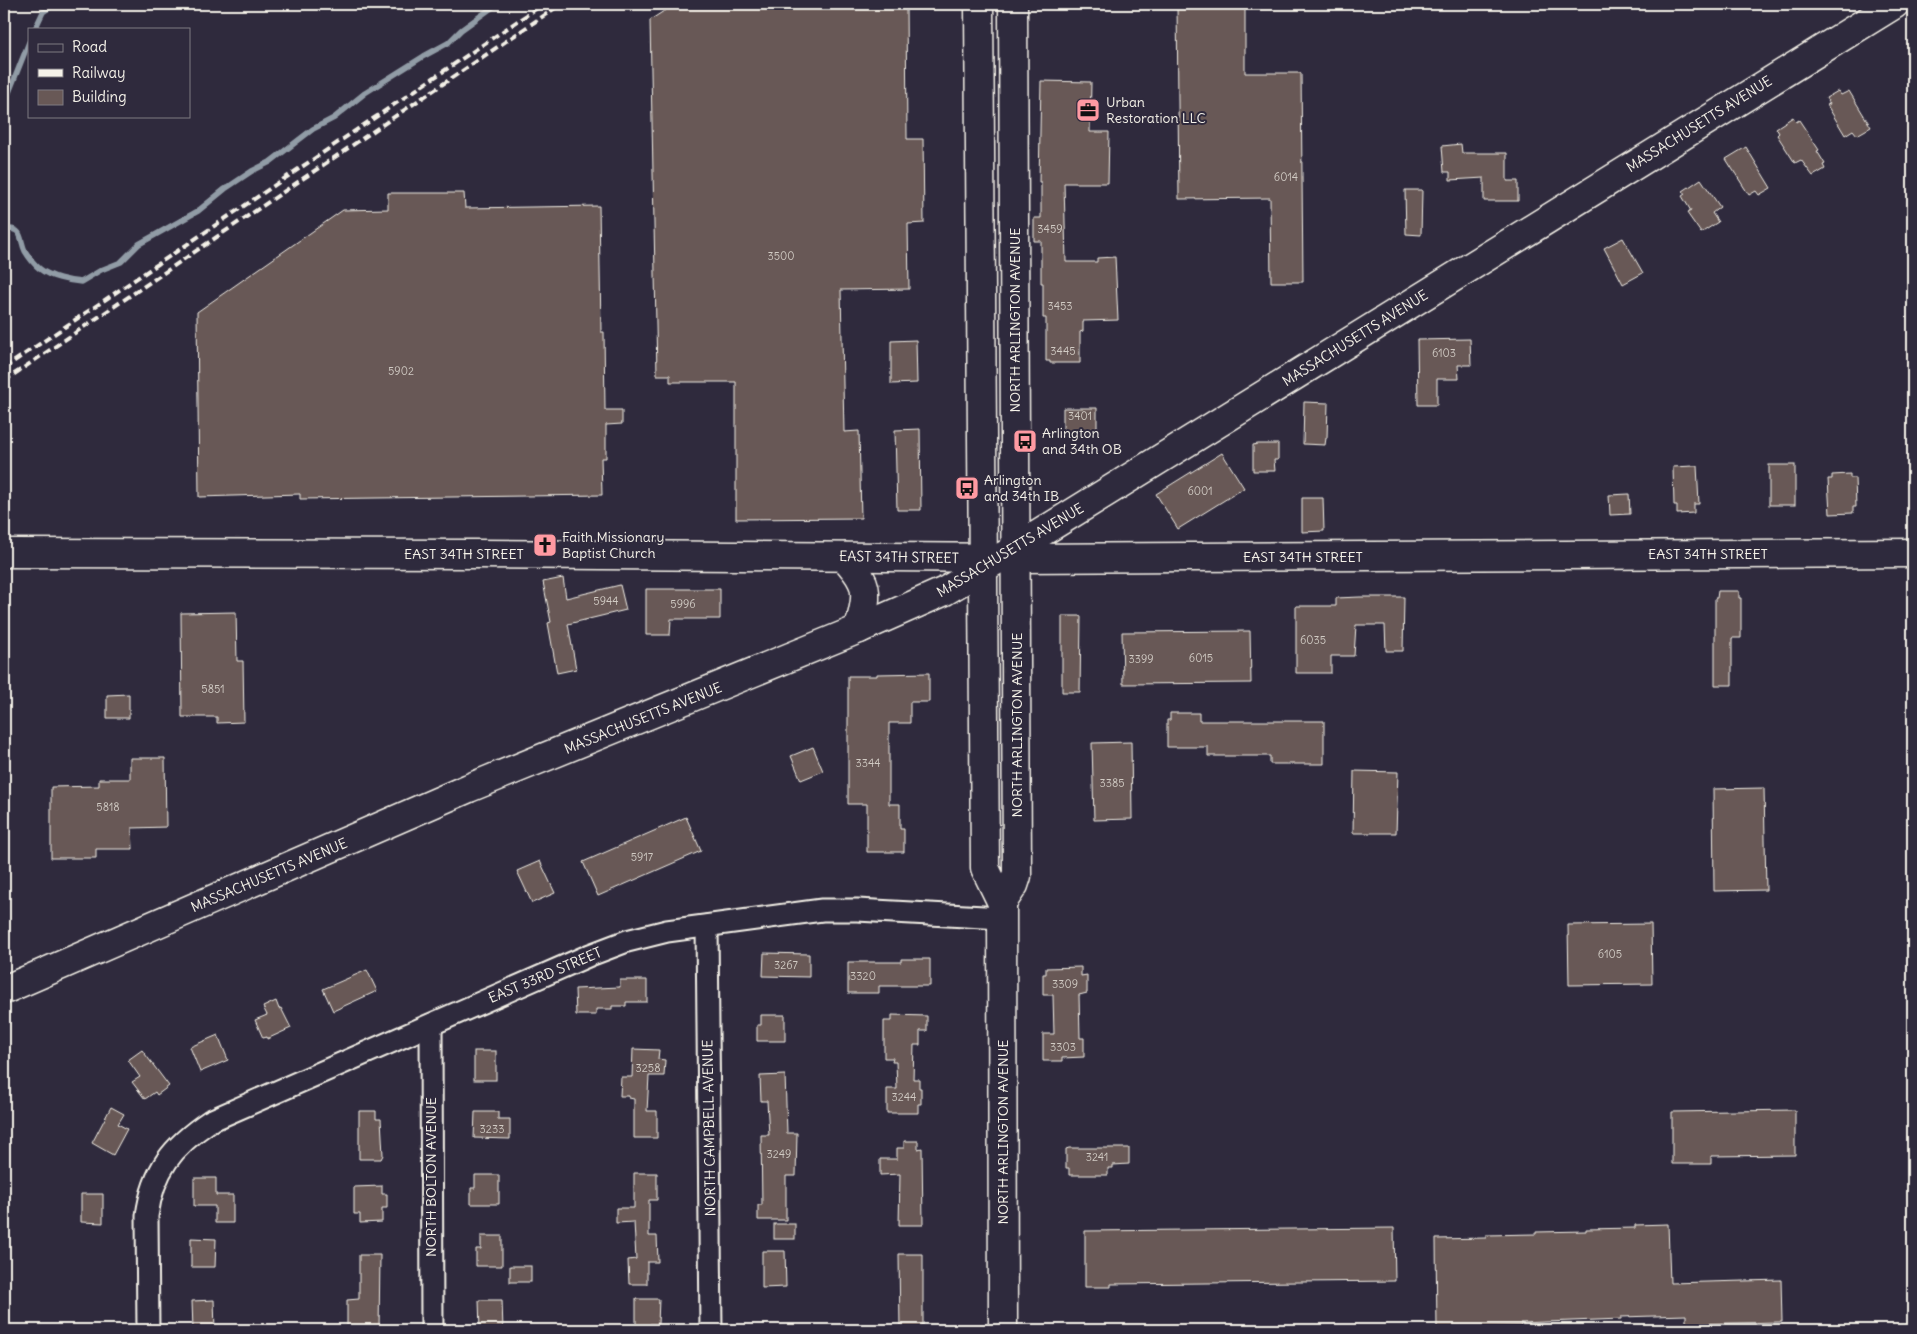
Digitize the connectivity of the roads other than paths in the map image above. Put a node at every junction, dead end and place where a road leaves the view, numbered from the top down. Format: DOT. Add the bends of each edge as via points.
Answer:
graph roads {
  1 [pos="979,4"];
  2 [pos="1013,4"];
  3 [pos="1895,4"];
  4 [pos="4,553"];
  5 [pos="1913,553"];
  6 [pos="845,557"];
  7 [pos="1000,558"];
  8 [pos="859,629"];
  9 [pos="1002,910"];
  10 [pos="707,926"];
  11 [pos="4,990"];
  12 [pos="431,1024"];
  13 [pos="148,1330"];
  14 [pos="432,1330"];
  15 [pos="711,1330"];
  16 [pos="1004,1330"];
  1 -- 7 [label="main road, NORTH ARLINGTON AVENUE"];
  2 -- 7 [label="main road, NORTH ARLINGTON AVENUE"];
  3 -- 7 [label="main road, MASSACHUSETTS AVENUE"];
  4 -- 6 [label="main road, EAST 34TH STREET"];
  5 -- 7 [label="main road, EAST 34TH STREET"];
  6 -- 7 [label="main road, EAST 34TH STREET"];
  6 -- 8 [label="main road" via="861,578 864,590"];
  7 -- 8 [label="main road, MASSACHUSETTS AVENUE" via="945,591"];
  7 -- 9 [label="main road, NORTH ARLINGTON AVENUE" via="1017,876"];
  8 -- 11 [label="main road, MASSACHUSETTS AVENUE" via="469,788"];
  9 -- 10 [label="street, EAST 33RD STREET" via="841,909"];
  9 -- 16 [label="main road, NORTH ARLINGTON AVENUE"];
  10 -- 12 [label="street, EAST 33RD STREET" via="627,941"];
  10 -- 15 [label="street, NORTH CAMPBELL AVENUE"];
  12 -- 13 [label="street, EAST 33RD STREET" via="210,1121 185,1139 169,1156 158,1174 149,1200"];
  12 -- 14 [label="street, NORTH BOLTON AVENUE"];
}
